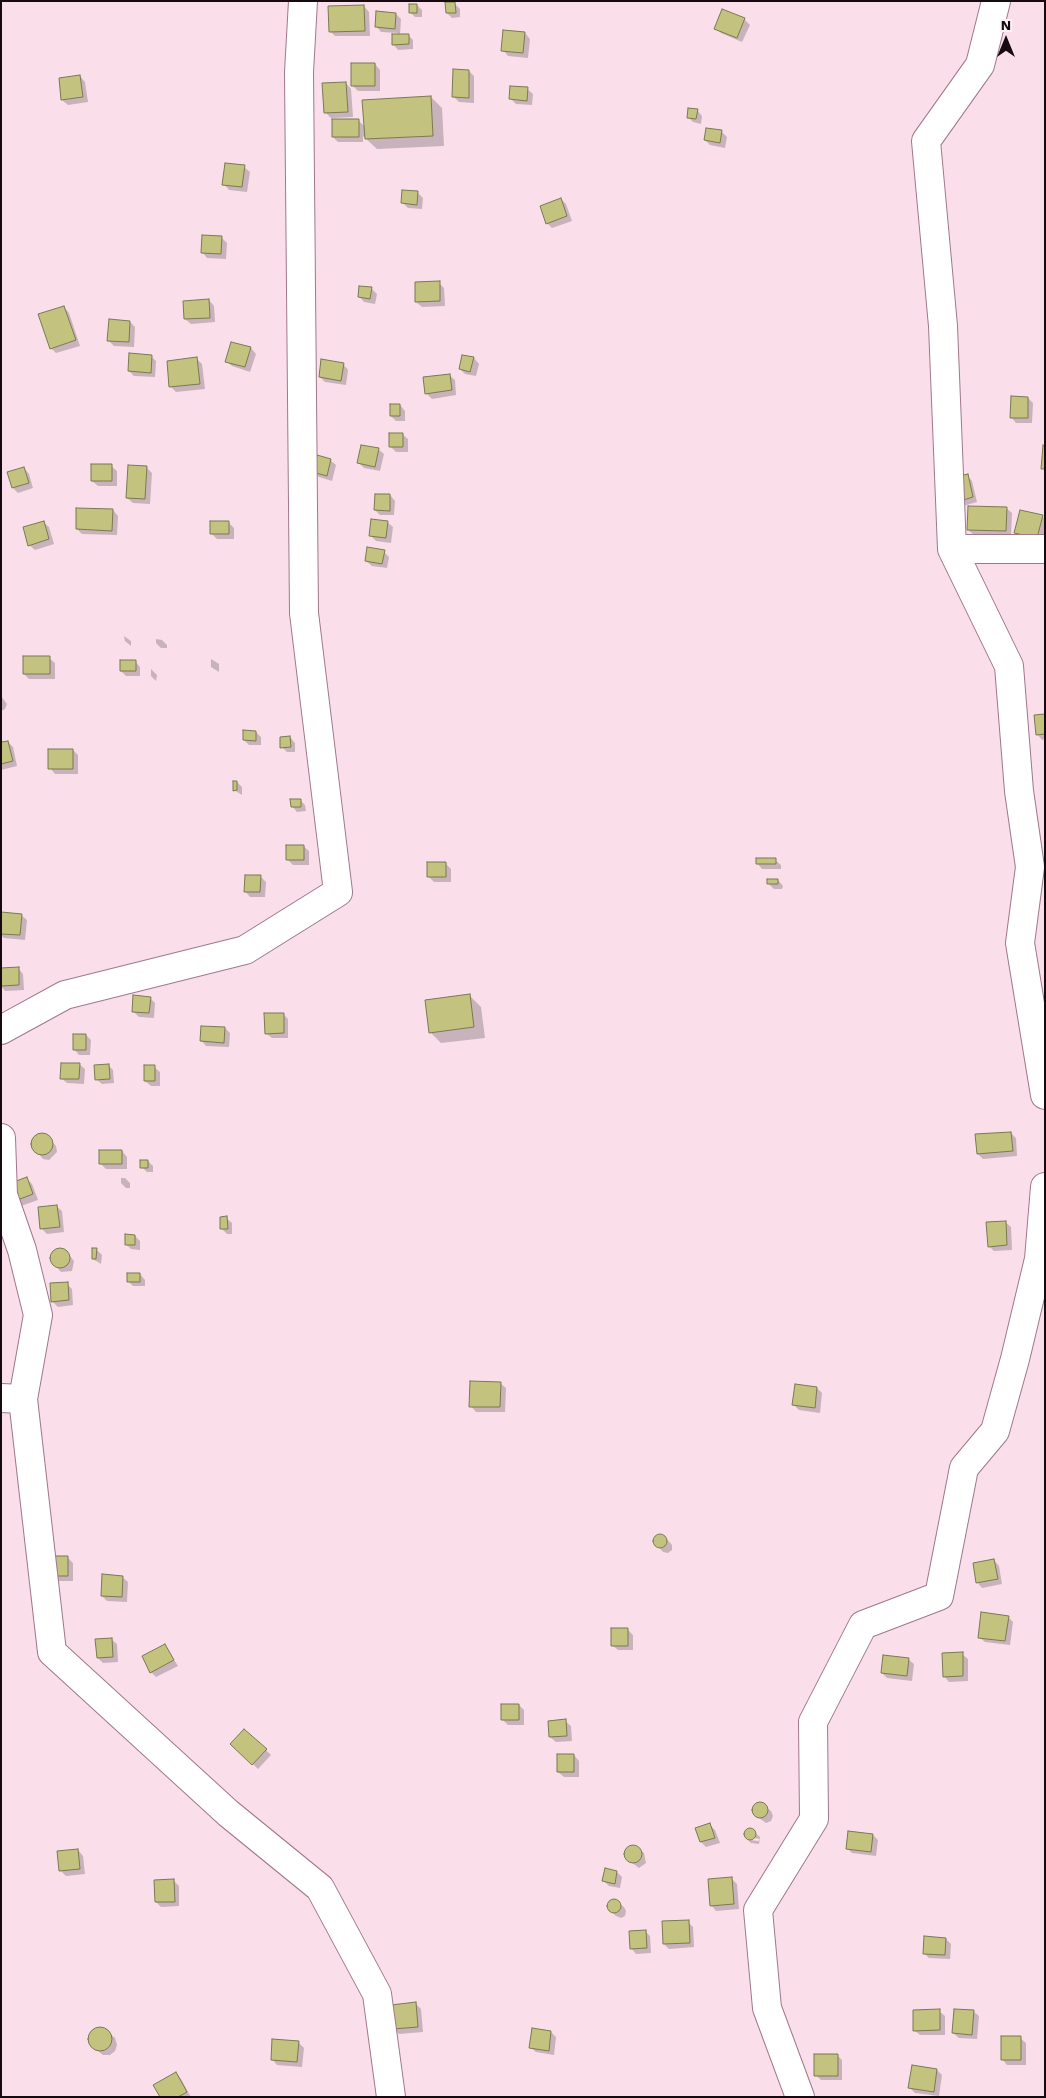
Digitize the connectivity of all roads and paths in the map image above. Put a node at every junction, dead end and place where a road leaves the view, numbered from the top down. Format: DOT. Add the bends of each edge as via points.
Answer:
graph roads {
  1 [pos="304,1"];
  2 [pos="996,1"];
  3 [pos="952,549"];
  4 [pos="1045,549"];
  5 [pos="1,1030"];
  6 [pos="1045,1095"];
  7 [pos="1,1138"];
  8 [pos="1045,1187"];
  9 [pos="12,1398"];
  10 [pos="391,2097"];
  11 [pos="800,2097"];
  1 -- 5 [label="street" via="299,92 304,614 338,892 245,950 65,995"];
  2 -- 3 [label="street" via="980,65 926,141 942,326"];
  3 -- 4 [label="street"];
  3 -- 6 [label="street" via="1008,666 1019,791 1030,867 1020,943"];
  7 -- 9 [label="street" via="3,1195 22,1250 38,1315"];
  8 -- 11 [label="street" via="1039,1259 1015,1359 995,1431 964,1468 939,1596 863,1625 813,1722 814,1820 758,1910 767,2008"];
  9 -- 10 [label="street" via="52,1652 228,1813 320,1888 377,1994"];
}
